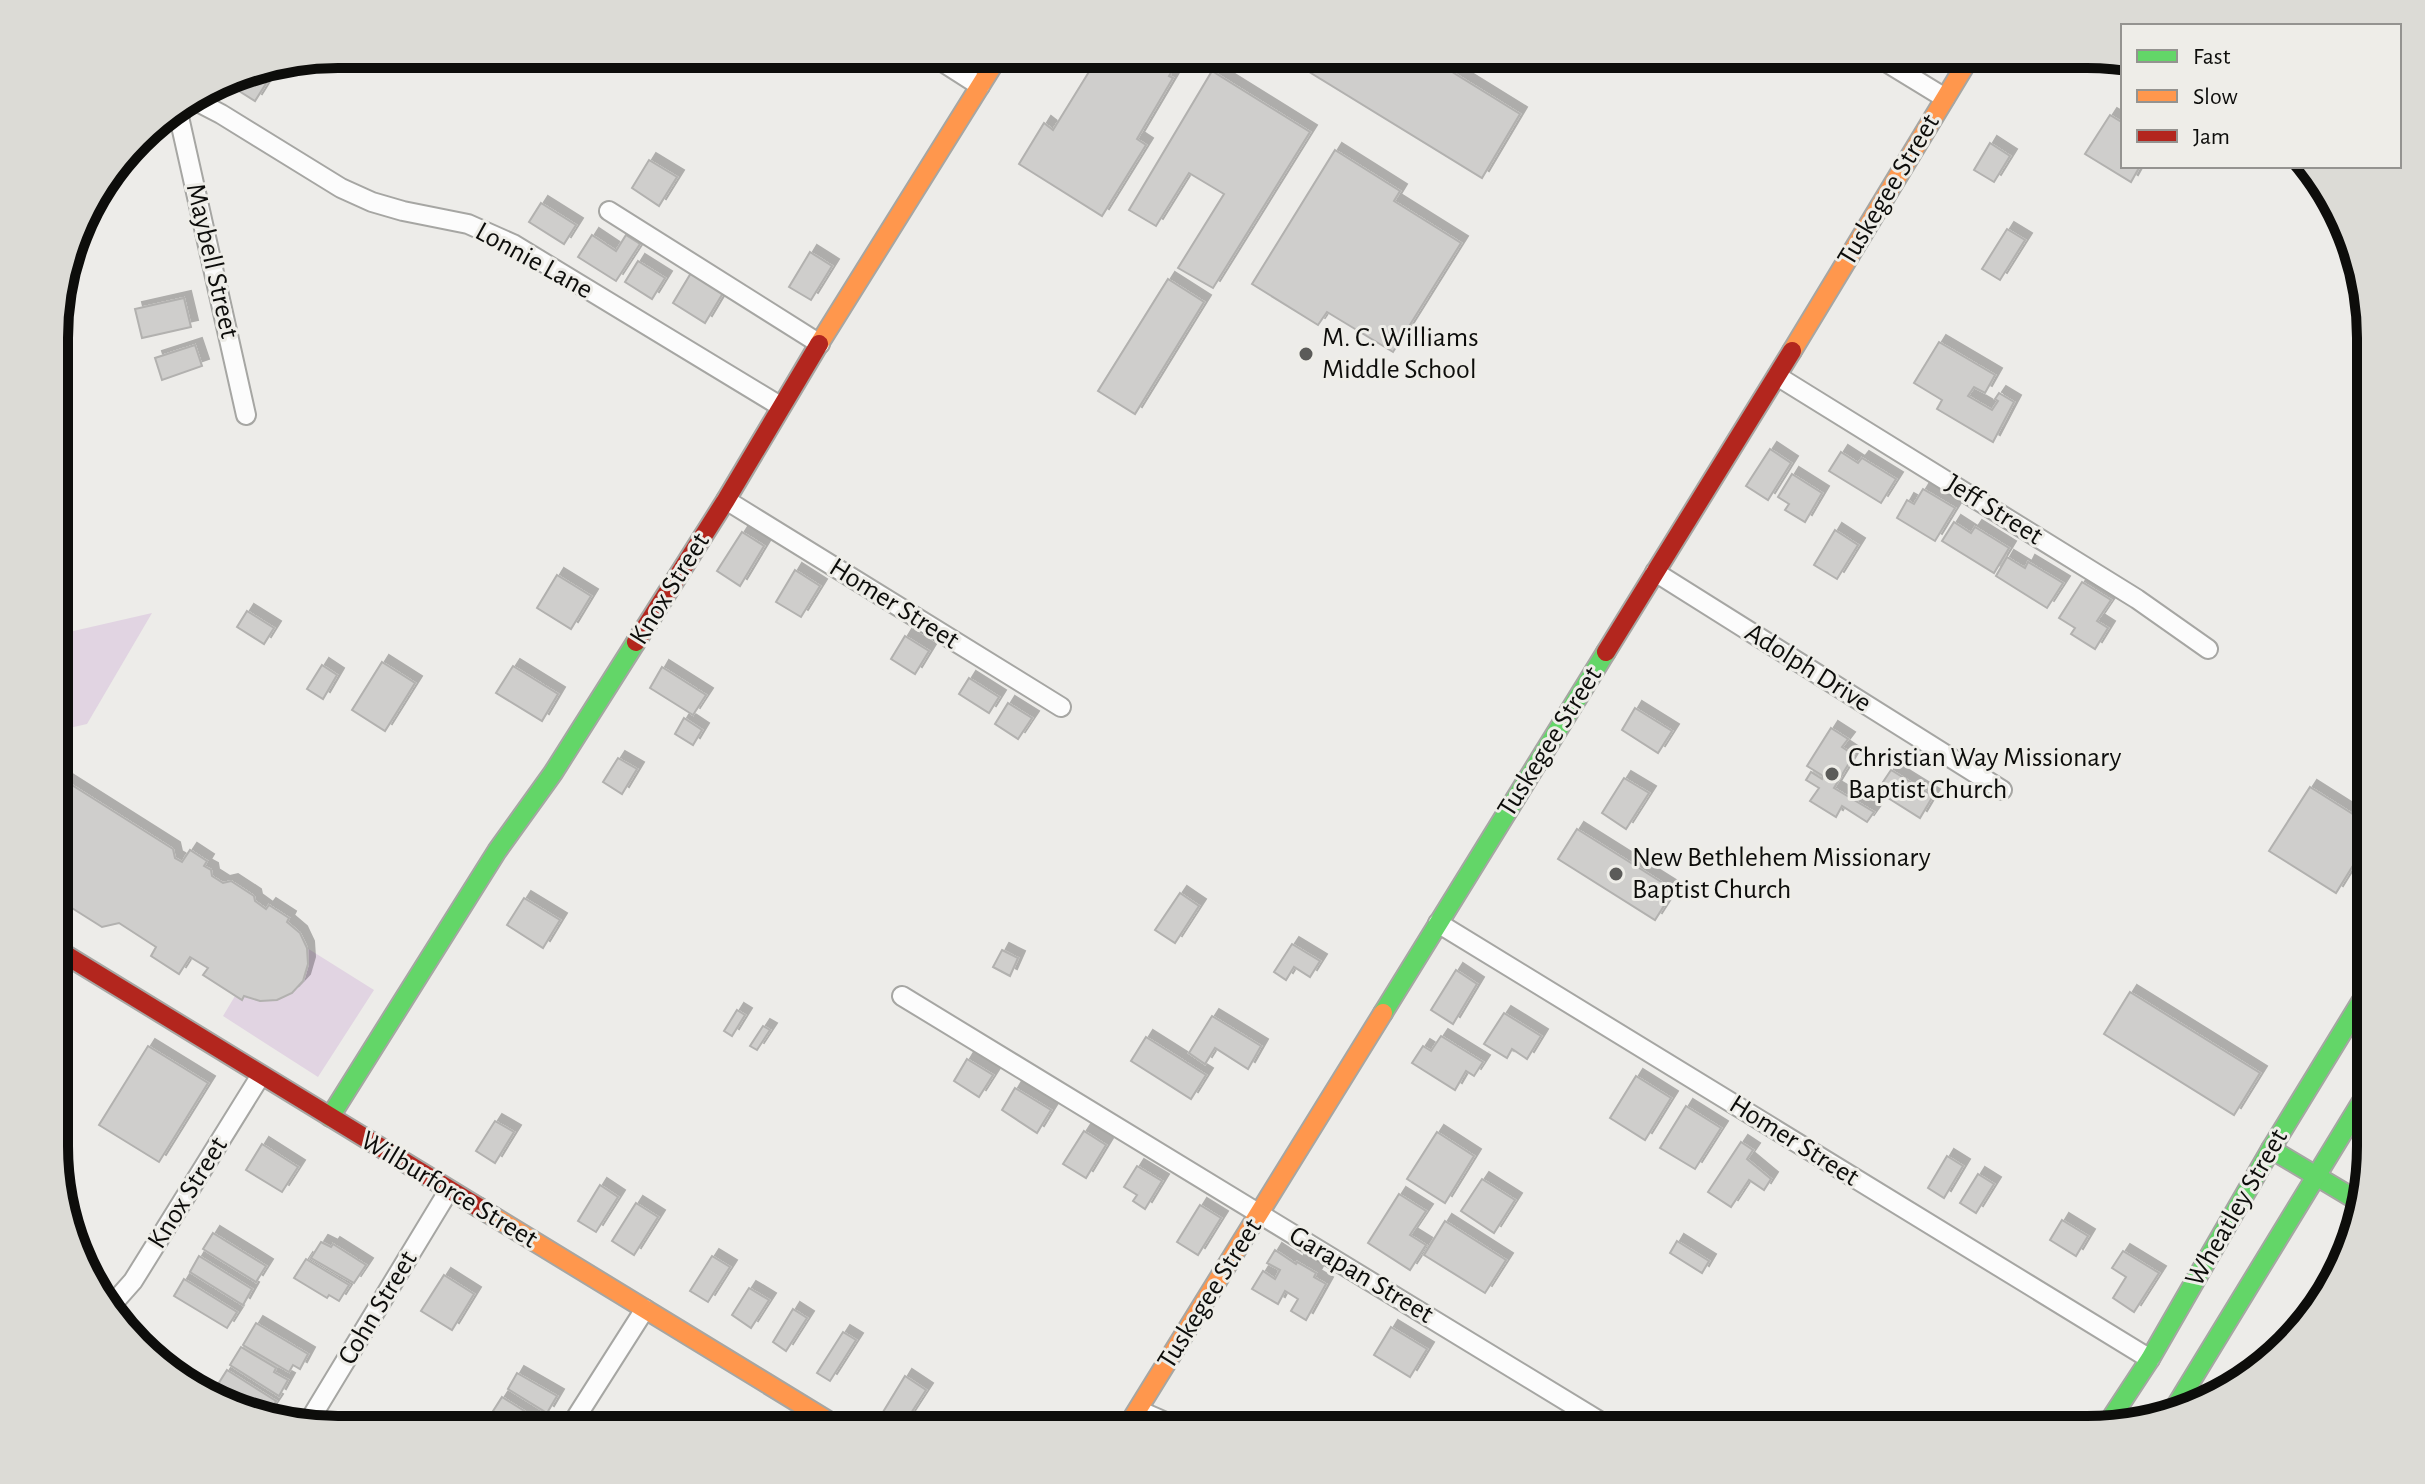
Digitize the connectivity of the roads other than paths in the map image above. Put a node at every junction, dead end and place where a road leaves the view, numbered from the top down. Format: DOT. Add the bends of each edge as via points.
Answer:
graph roads {
  1 [pos="1896,68"];
  2 [pos="1963,68"];
  3 [pos="953,69"];
  4 [pos="991,69"];
  5 [pos="980,86"];
  6 [pos="1945,98"];
  7 [pos="202,104"];
  8 [pos="180,120"];
  9 [pos="609,211"];
  10 [pos="820,344"];
  11 [pos="1777,376"];
  12 [pos="780,406"];
  13 [pos="246,415"];
  14 [pos="726,500"];
  15 [pos="1655,572"];
  16 [pos="2208,649"];
  17 [pos="1061,707"];
  18 [pos="2002,790"];
  19 [pos="1438,923"];
  20 [pos="68,956"];
  21 [pos="902,996"];
  22 [pos="2356,1010"];
  23 [pos="261,1075"];
  24 [pos="2356,1111"];
  25 [pos="330,1117"];
  26 [pos="2271,1149"];
  27 [pos="2317,1176"];
  28 [pos="449,1190"];
  29 [pos="2352,1197"];
  30 [pos="1260,1213"];
  31 [pos="116,1300"];
  32 [pos="645,1309"];
  33 [pos="2150,1359"];
  34 [pos="2180,1399"];
  35 [pos="1138,1410"];
  36 [pos="313,1415"];
  37 [pos="1590,1415"];
  38 [pos="2114,1415"];
  39 [pos="577,1416"];
  40 [pos="813,1416"];
  41 [pos="1134,1416"];
  42 [pos="1151,1416"];
  1 -- 6 [label="street"];
  2 -- 6 [label="street, Tuskegee Street"];
  3 -- 5 [label="street"];
  4 -- 5 [label="street, Knox Street"];
  5 -- 10 [label="street, Knox Street"];
  6 -- 11 [label="street, Tuskegee Street"];
  7 -- 12 [label="street, Lonnie Lane" via="372,202 468,224 513,244"];
  8 -- 13 [label="street, Maybell Street"];
  9 -- 10 [label="street"];
  10 -- 12 [label="street, Knox Street"];
  11 -- 15 [label="street, Tuskegee Street"];
  11 -- 16 [label="street, Jeff Street" via="2137,599"];
  12 -- 14 [label="street, Knox Street"];
  14 -- 17 [label="street, Homer Street"];
  14 -- 25 [label="street, Knox Street"];
  15 -- 18 [label="street, Adolph Drive"];
  15 -- 19 [label="street, Tuskegee Street"];
  19 -- 30 [label="street, Tuskegee Street"];
  19 -- 33 [label="street, Homer Street"];
  20 -- 23 [label="street, Wilburforce Street"];
  21 -- 30 [label="street, Garapan Street"];
  22 -- 26 [label="street, Wheatley Street"];
  23 -- 25 [label="street, Wilburforce Street"];
  23 -- 31 [label="street, Knox Street"];
  24 -- 27 [label="street, Wheatley Street"];
  25 -- 28 [label="street, Wilburforce Street"];
  26 -- 27 [label="street"];
  26 -- 33 [label="street, Wheatley Street"];
  27 -- 29 [label="street"];
  27 -- 34 [label="street, Wheatley Street"];
  28 -- 32 [label="street, Wilburforce Street"];
  28 -- 36 [label="street, Cohn Street"];
  30 -- 35 [label="street, Tuskegee Street"];
  30 -- 37 [label="street, Garapan Street"];
  32 -- 39 [label="street"];
  32 -- 40 [label="street, Wilburforce Street"];
  33 -- 38 [label="street, Wheatley Street"];
  35 -- 41 [label="street, Tuskegee Street"];
  35 -- 42 [label="street"];
}
